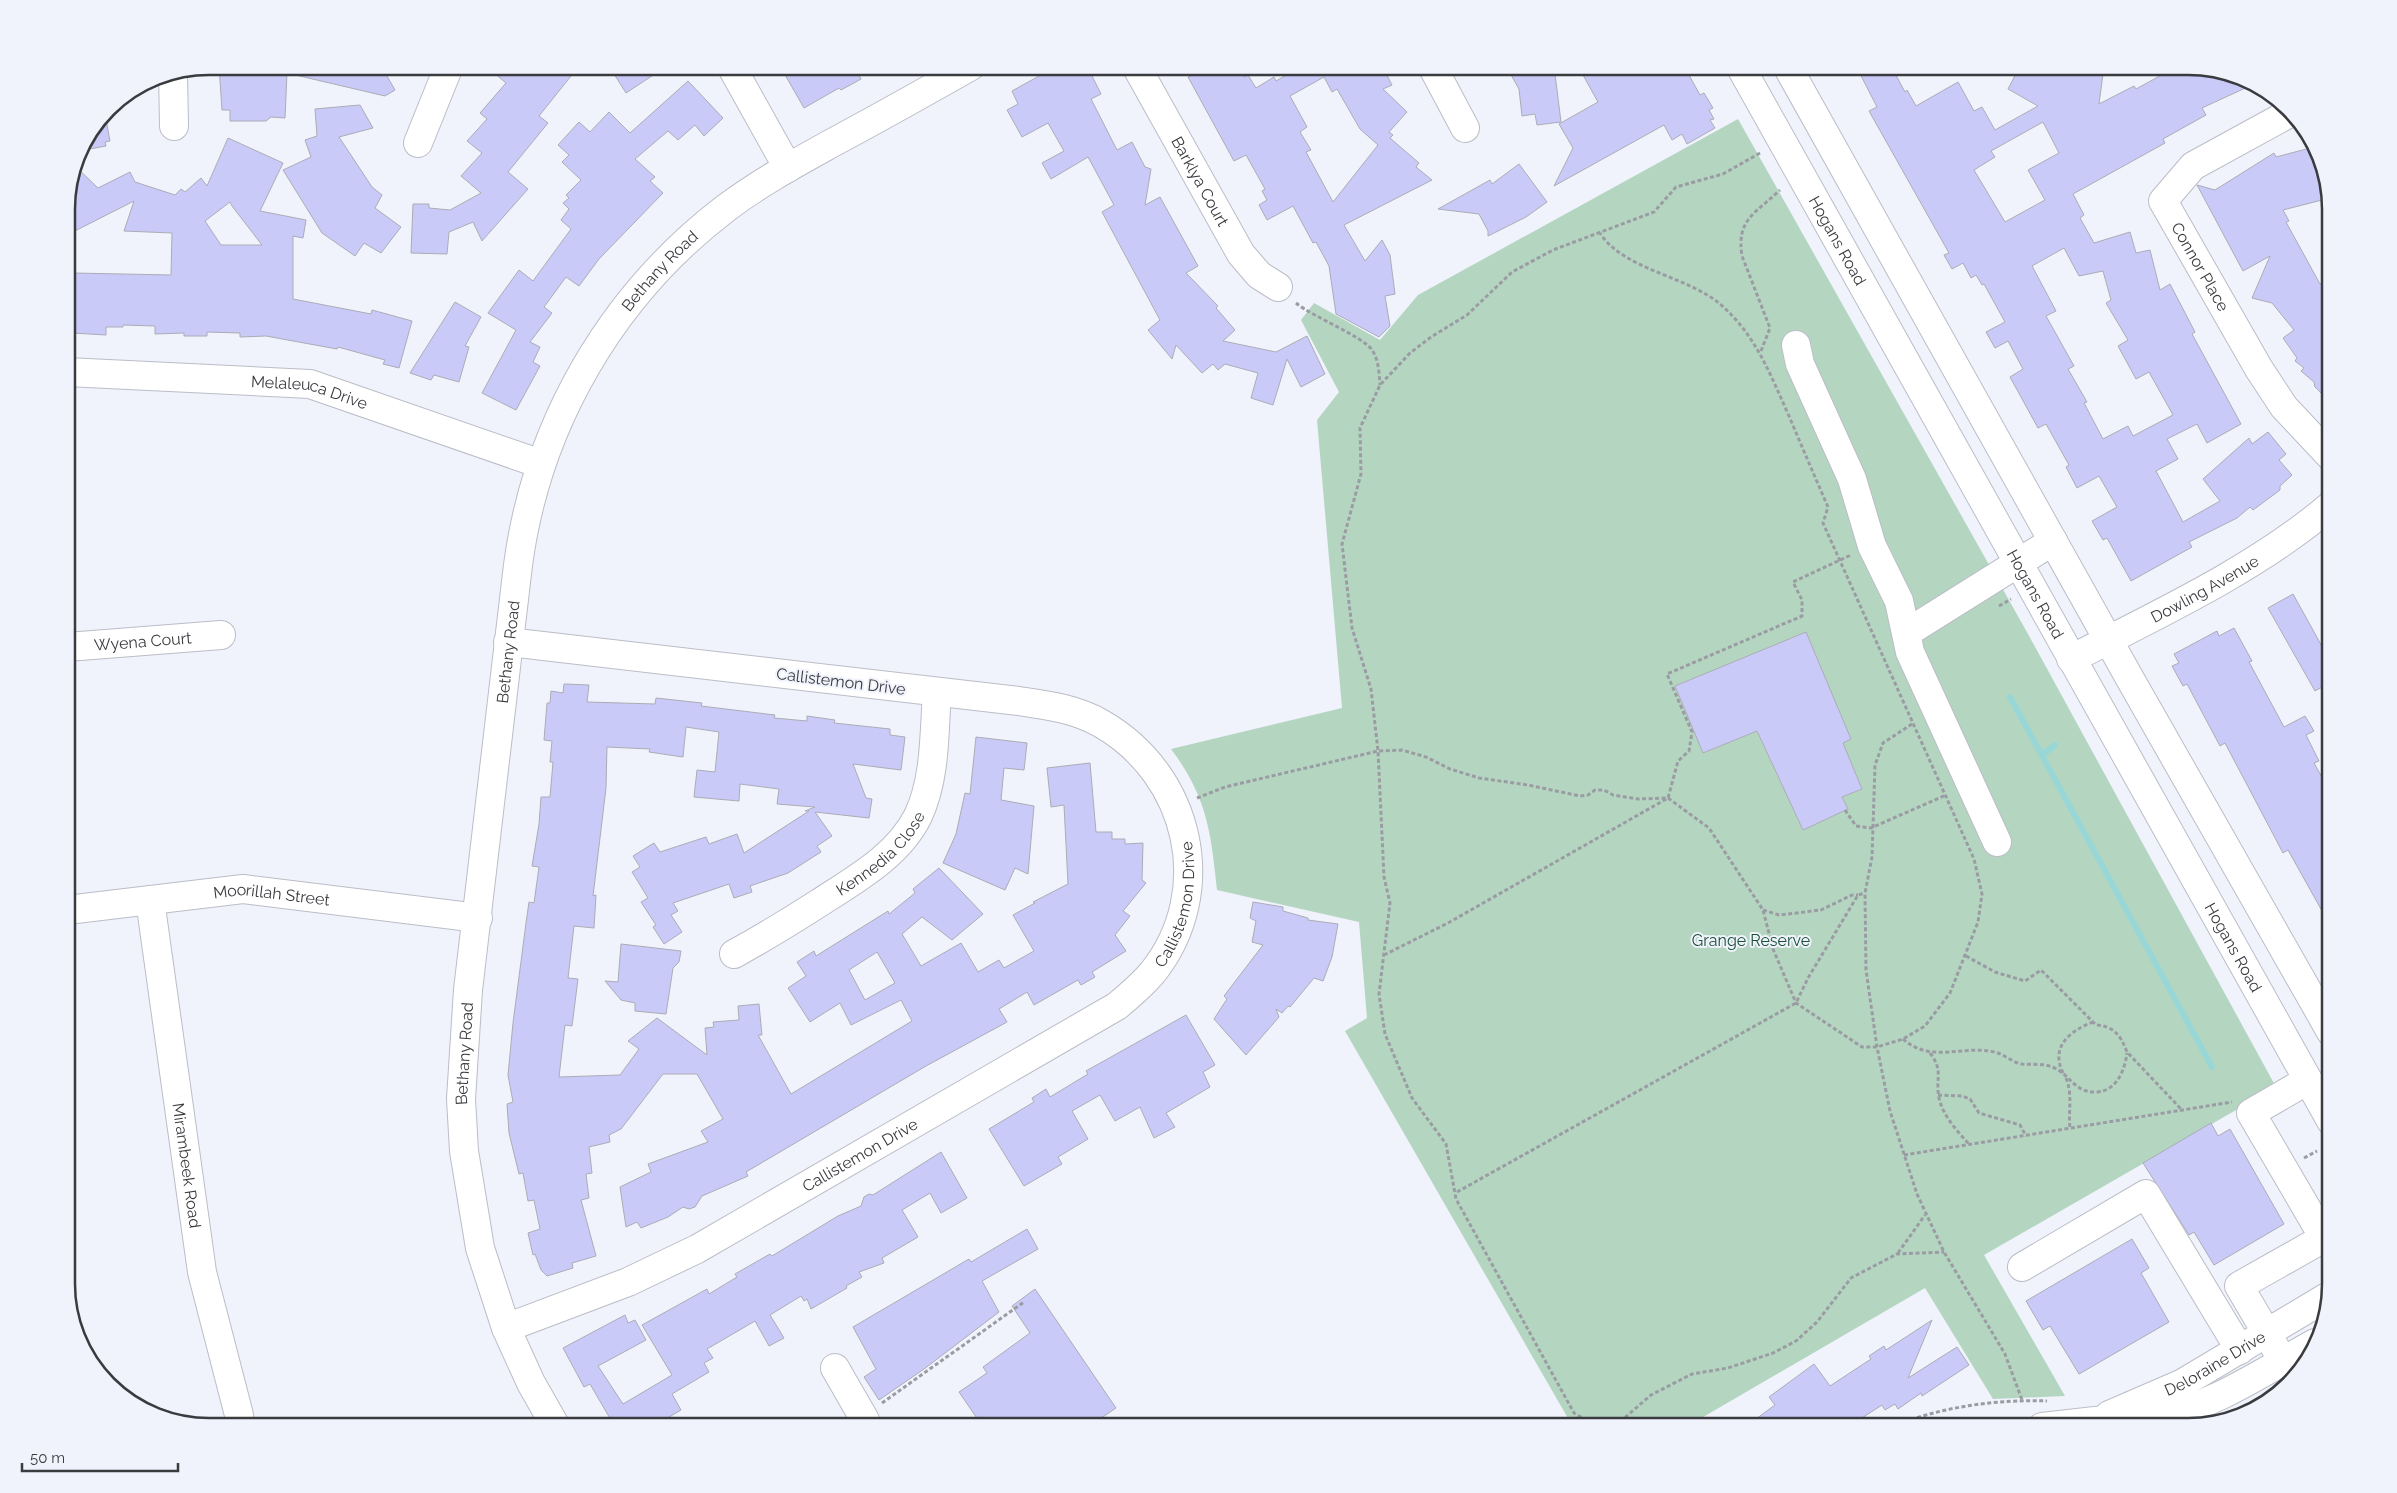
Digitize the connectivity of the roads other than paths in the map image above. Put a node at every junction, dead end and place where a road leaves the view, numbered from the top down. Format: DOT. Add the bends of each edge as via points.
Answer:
graph roads {
  1 [pos="445,75"];
  2 [pos="736,75"];
  3 [pos="955,75"];
  4 [pos="1141,75"];
  5 [pos="1437,75"];
  6 [pos="1745,75"];
  7 [pos="1792,75"];
  8 [pos="173,80"];
  9 [pos="2285,116"];
  10 [pos="174,126"];
  11 [pos="1465,128"];
  12 [pos="418,143"];
  13 [pos="788,168"];
  14 [pos="1278,287"];
  15 [pos="1796,345"];
  16 [pos="75,372"];
  17 [pos="2322,448"];
  18 [pos="541,464"];
  19 [pos="2322,512"];
  20 [pos="2053,541"];
  21 [pos="2018,564"];
  22 [pos="1908,632"];
  23 [pos="220,635"];
  24 [pos="2108,640"];
  25 [pos="508,642"];
  26 [pos="75,646"];
  27 [pos="2071,659"];
  28 [pos="937,692"];
  29 [pos="1998,842"];
  30 [pos="150,900"];
  31 [pos="75,909"];
  32 [pos="478,918"];
  33 [pos="734,954"];
  34 [pos="2322,1016"];
  35 [pos="2308,1080"];
  36 [pos="2322,1105"];
  37 [pos="2322,1235"];
  38 [pos="2322,1239"];
  39 [pos="2022,1267"];
  40 [pos="2321,1301"];
  41 [pos="506,1328"];
  42 [pos="2267,1334"];
  43 [pos="2305,1348"];
  44 [pos="2240,1350"];
  45 [pos="2283,1361"];
  46 [pos="835,1368"];
  47 [pos="2194,1404"];
  48 [pos="239,1418"];
  49 [pos="551,1418"];
  50 [pos="863,1418"];
  51 [pos="2147,1418"];
  1 -- 12 [label="street"];
  2 -- 13 [label="street"];
  3 -- 13 [label="street, Bethany Road"];
  4 -- 14 [label="street, Barklya Court" via="1241,254 1259,275"];
  5 -- 11 [label="street"];
  6 -- 21 [label="street, Hogans Road"];
  7 -- 20 [label="street"];
  8 -- 10 [label="street"];
  9 -- 17 [label="street, Connor Place" via="2193,166 2162,201 2259,369 2284,407"];
  13 -- 18 [label="street, Bethany Road" via="726,208 694,234 631,298 602,337 578,379"];
  15 -- 22 [label="street" via="1800,364 1852,479 1872,546 1899,601"];
  16 -- 18 [label="street, Melaleuca Drive" via="310,384"];
  18 -- 25 [label="street, Bethany Road" via="522,536"];
  19 -- 24 [label="street, Dowling Avenue" via="2260,556"];
  20 -- 21 [label="street"];
  20 -- 24 [label="street"];
  21 -- 22 [label="street"];
  21 -- 27 [label="street, Hogans Road"];
  22 -- 29 [label="street" via="1910,652"];
  23 -- 26 [label="street, Wyena Court"];
  24 -- 27 [label="street, Dowling Avenue"];
  24 -- 34 [label="street"];
  25 -- 28 [label="street, Callistemon Drive"];
  25 -- 32 [label="street, Bethany Road"];
  27 -- 35 [label="street, Hogans Road"];
  28 -- 33 [label="street, Kennedia Close" via="932,765 918,815 906,835 872,868"];
  28 -- 41 [label="street, Callistemon Drive" via="1056,706 1102,723 1141,753 1166,786 1176,806 1185,840 1188,870 1185,900 1168,949 1152,972 1117,1006 697,1249 628,1282"];
  30 -- 31 [label="street, Moorillah Street"];
  30 -- 32 [label="street, Moorillah Street" via="243,888"];
  30 -- 48 [label="street, Mirambeek Road" via="202,1272"];
  32 -- 41 [label="street, Bethany Road" via="462,1053 464,1151 480,1248"];
  35 -- 36 [label="street, Hogans Road"];
  35 -- 37 [label="street" via="2251,1114"];
  38 -- 42 [label="street" via="2239,1286"];
  39 -- 44 [label="street" via="2146,1194"];
  40 -- 42 [label="street, Deloraine Drive"];
  41 -- 49 [label="street, Bethany Road"];
  42 -- 44 [label="street, Deloraine Drive"];
  42 -- 45 [label="street"];
  43 -- 45 [label="street, Deloraine Drive"];
  44 -- 47 [label="street, Deloraine Drive"];
  45 -- 47 [label="street, Deloraine Drive" via="2226,1393"];
  46 -- 50 [label="street"];
  47 -- 51 [label="street, Deloraine Drive"];
}
